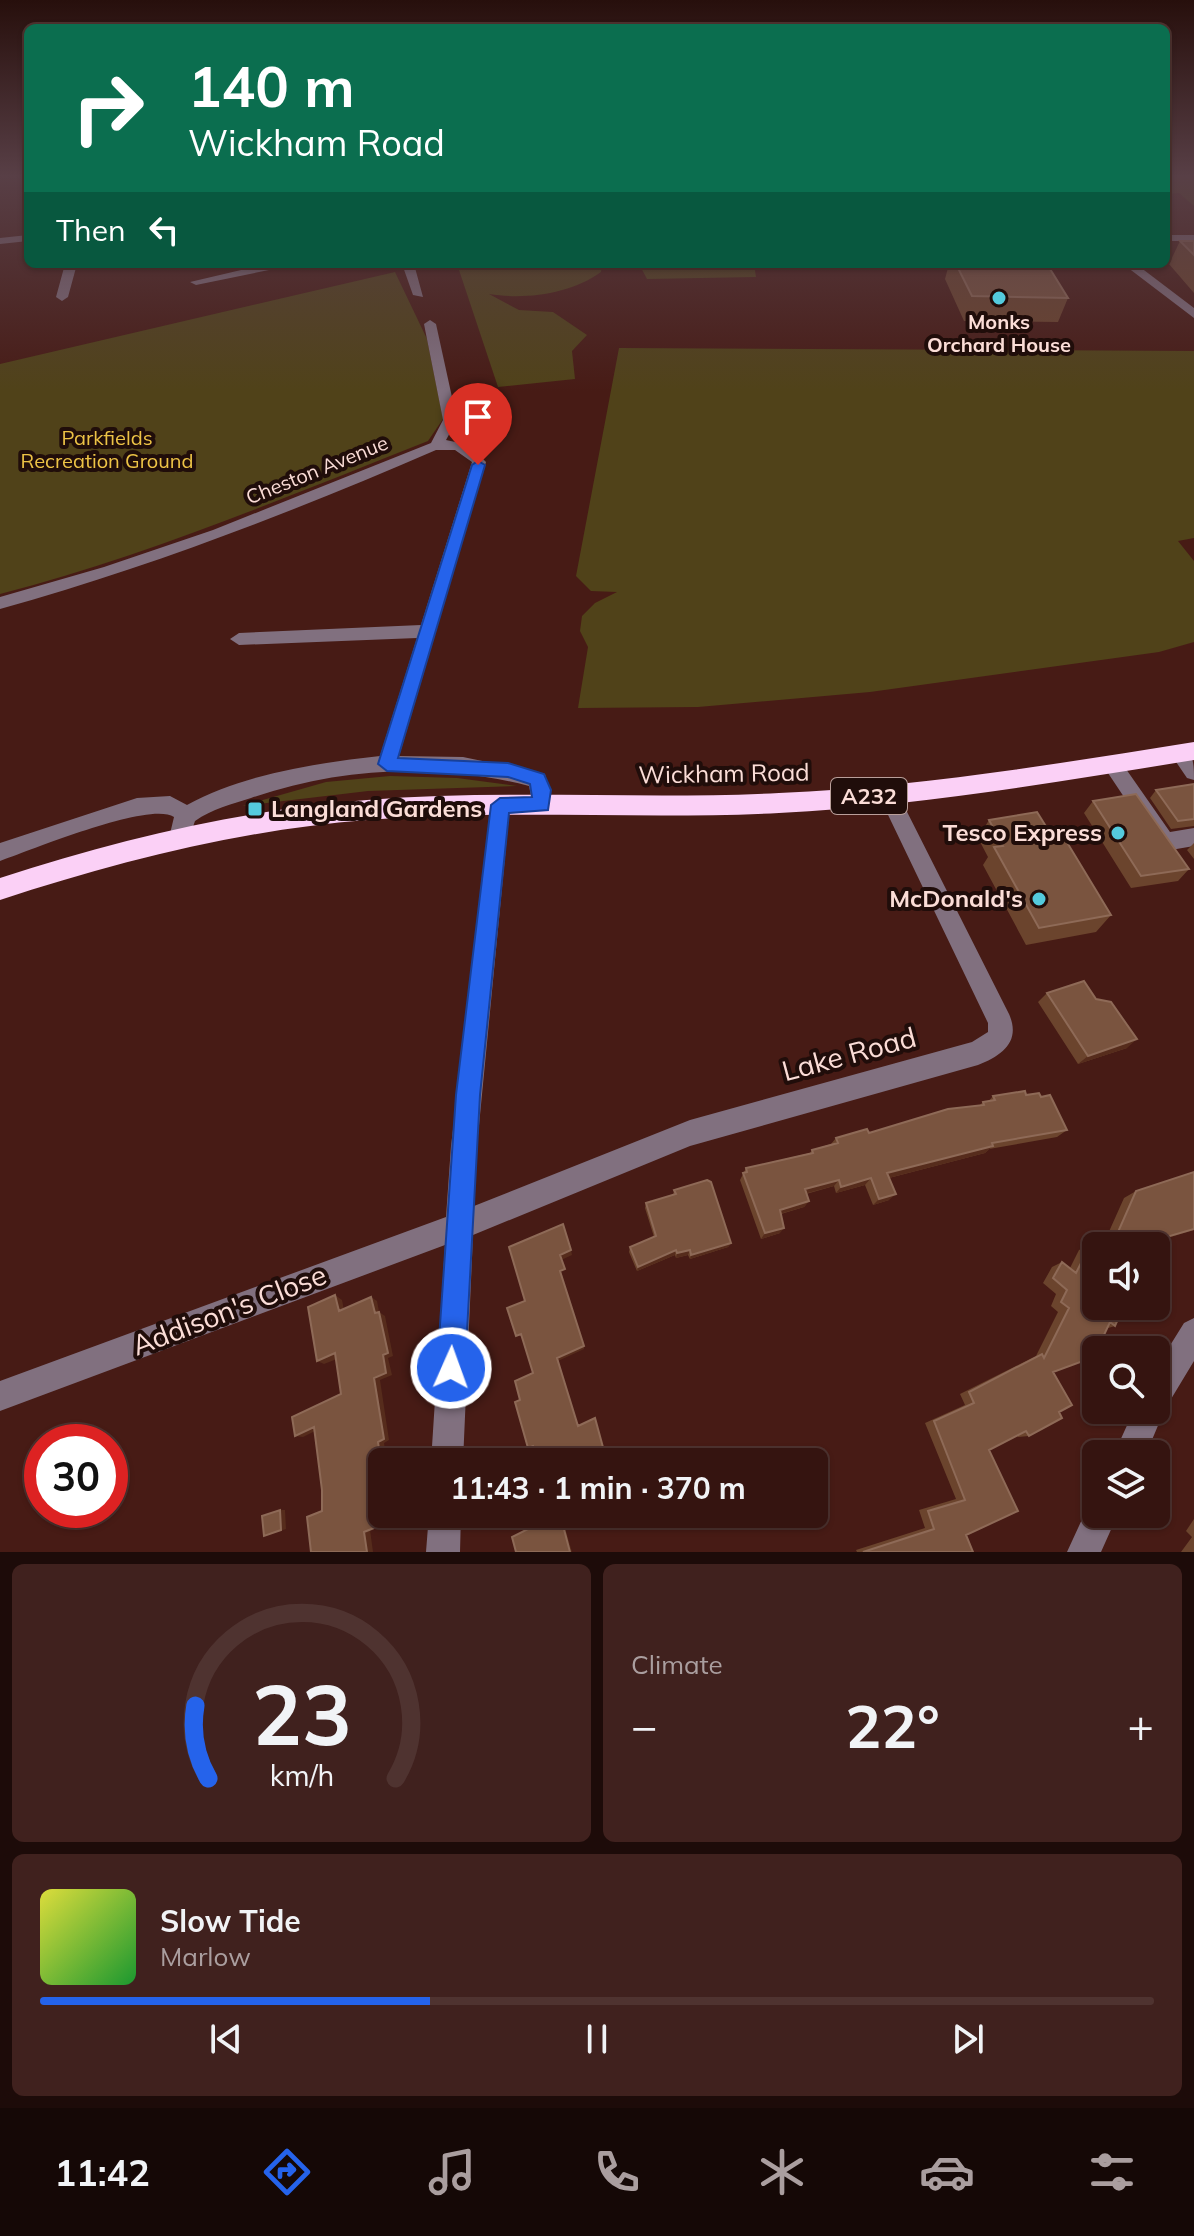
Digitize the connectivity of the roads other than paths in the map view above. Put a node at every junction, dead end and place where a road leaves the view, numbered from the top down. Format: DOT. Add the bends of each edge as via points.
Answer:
graph roads {
  1 [pos="70,268"];
  2 [pos="273,268"];
  3 [pos="1134,268"];
  4 [pos="409,269"];
  5 [pos="196,282"];
  6 [pos="419,295"];
  7 [pos="62,297"];
  8 [pos="1194,314"];
  9 [pos="432,331"];
  10 [pos="437,445"];
  11 [pos="0,603"];
  12 [pos="429,631"];
  13 [pos="239,639"];
  14 [pos="1189,759"];
  15 [pos="387,764"];
  16 [pos="1112,764"];
  17 [pos="888,794"];
  18 [pos="500,805"];
  19 [pos="541,805"];
  20 [pos="184,827"];
  21 [pos="1194,837"];
  22 [pos="0,852"];
  23 [pos="0,889"];
  24 [pos="458,1226"];
  25 [pos="1194,1333"];
  26 [pos="1170,1373"];
  27 [pos="0,1396"];
  28 [pos="448,1448"];
  29 [pos="444,1528"];
  30 [pos="1095,1528"];
  31 [pos="443,1552"];
  32 [pos="1084,1552"];
  1 -- 7 [label="street"];
  2 -- 5 [label="street"];
  3 -- 8 [label="street"];
  4 -- 6 [label="street"];
  9 -- 10 [label="street" via="450,420"];
  10 -- 11 [label="street, Cheston Avenue" via="147,560"];
  10 -- 12 [label="street" via="466,448 479,462"];
  12 -- 13 [label="street"];
  12 -- 15 [label="street"];
  14 -- 16 [label="highway, Wickham Road / A232"];
  15 -- 19 [label="street, Wickham Road" via="508,770 538,780"];
  15 -- 20 [label="street, Wickham Road" via="240,793"];
  16 -- 17 [label="highway, Wickham Road / A232"];
  16 -- 21 [label="street" via="1171,851"];
  17 -- 19 [label="highway, Wickham Road / A232" via="747,804"];
  17 -- 24 [label="street, Lake Road" via="993,1007 1001,1038 978,1053 690,1133"];
  18 -- 19 [label="highway, Wickham Road / A232"];
  18 -- 20 [label="highway, Wickham Road / A232"];
  18 -- 24 [label="street"];
  20 -- 22 [label="street, Wickham Road" via="170,804 137,806"];
  20 -- 23 [label="highway, Wickham Road / A232"];
  24 -- 27 [label="street, Addison's Close"];
  24 -- 28 [label="street"];
  25 -- 26 [label="street"];
  29 -- 31 [label="street"];
  30 -- 32 [label="street"];
}
